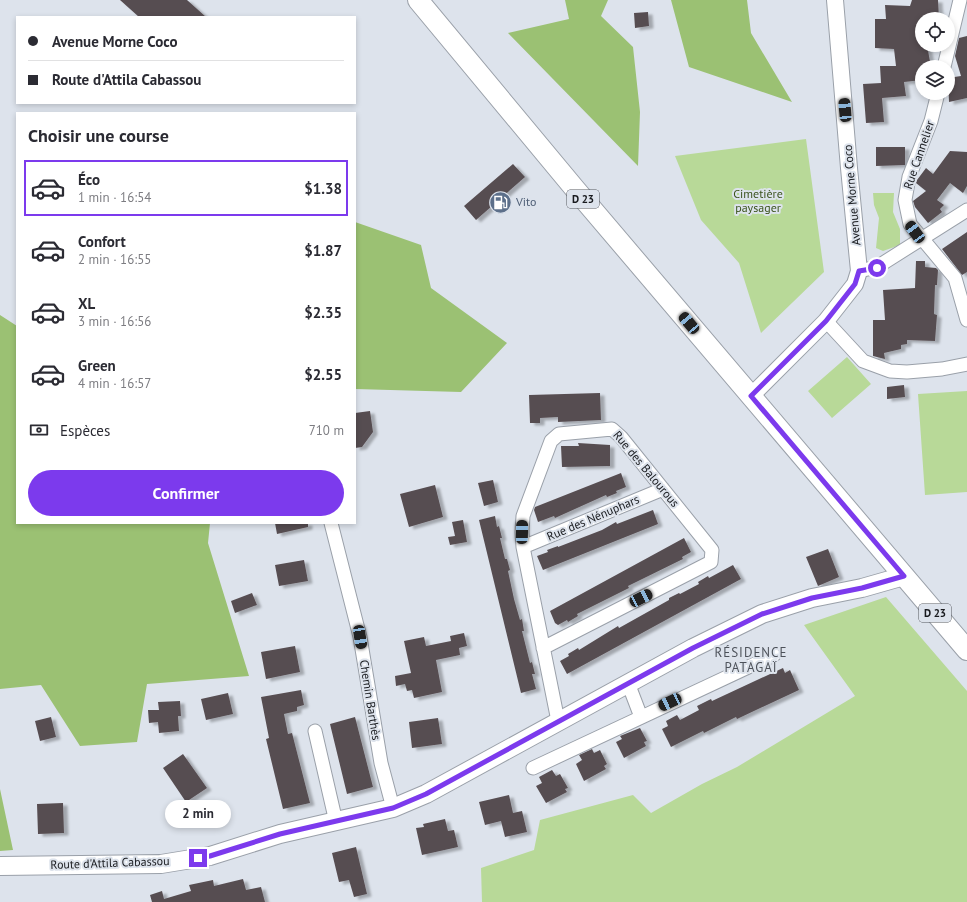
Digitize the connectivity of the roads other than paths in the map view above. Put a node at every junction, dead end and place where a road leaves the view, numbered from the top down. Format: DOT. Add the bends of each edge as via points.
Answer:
graph roads {
  1 [pos="418,0"];
  2 [pos="835,0"];
  3 [pos="962,3"];
  4 [pos="946,60"];
  5 [pos="936,100"];
  6 [pos="967,210"];
  7 [pos="921,239"];
  8 [pos="859,271"];
  9 [pos="967,320"];
  10 [pos="826,321"];
  11 [pos="967,364"];
  12 [pos="751,396"];
  13 [pos="663,489"];
  14 [pos="331,524"];
  15 [pos="523,547"];
  16 [pos="904,576"];
  17 [pos="543,648"];
  18 [pos="967,650"];
  19 [pos="774,654"];
  20 [pos="628,683"];
  21 [pos="641,717"];
  22 [pos="558,721"];
  23 [pos="315,731"];
  24 [pos="533,768"];
  25 [pos="393,808"];
  26 [pos="336,822"];
  27 [pos="0,866"];
  1 -- 12 [label="main road, D 23"];
  2 -- 8 [label="street, Avenue Morne Coco"];
  3 -- 4 [label="street"];
  5 -- 7 [label="street, Rue Cannelier" via="931,121 909,177 905,200 910,224"];
  6 -- 7 [label="street"];
  7 -- 8 [label="street" via="877,268"];
  7 -- 9 [label="street, Rue Cannelier" via="955,278"];
  8 -- 10 [label="street, Avenue Morne Coco" via="855,284"];
  10 -- 11 [label="street" via="863,361 890,371 942,369"];
  10 -- 12 [label="street, Avenue Morne Coco"];
  12 -- 16 [label="main road, D 23"];
  13 -- 15 [label="street, Rue des Nénuphars"];
  13 -- 15 [label="street, Rue des Balourous" via="621,436 612,429 559,434 551,441 523,516"];
  13 -- 17 [label="street, Rue des Balourous" via="712,550 711,562"];
  14 -- 25 [label="street, Chemin Barthès" via="360,637 381,762"];
  15 -- 17 [label="street, Rue des Balourous"];
  16 -- 18 [label="main road, D 23"];
  16 -- 20 [label="main road, Route d'Attila Cabassou" via="812,598 762,614"];
  17 -- 22 [label="street, Rue des Balourous"];
  19 -- 21 [label="street"];
  20 -- 21 [label="street"];
  20 -- 22 [label="main road, Route d'Attila Cabassou"];
  21 -- 24 [label="street"];
  22 -- 25 [label="main road, Route d'Attila Cabassou" via="426,794"];
  23 -- 26 [label="street"];
  25 -- 26 [label="main road, Route d'Attila Cabassou"];
  26 -- 27 [label="main road, Route d'Attila Cabassou" via="280,834 210,856 161,864"];
}
